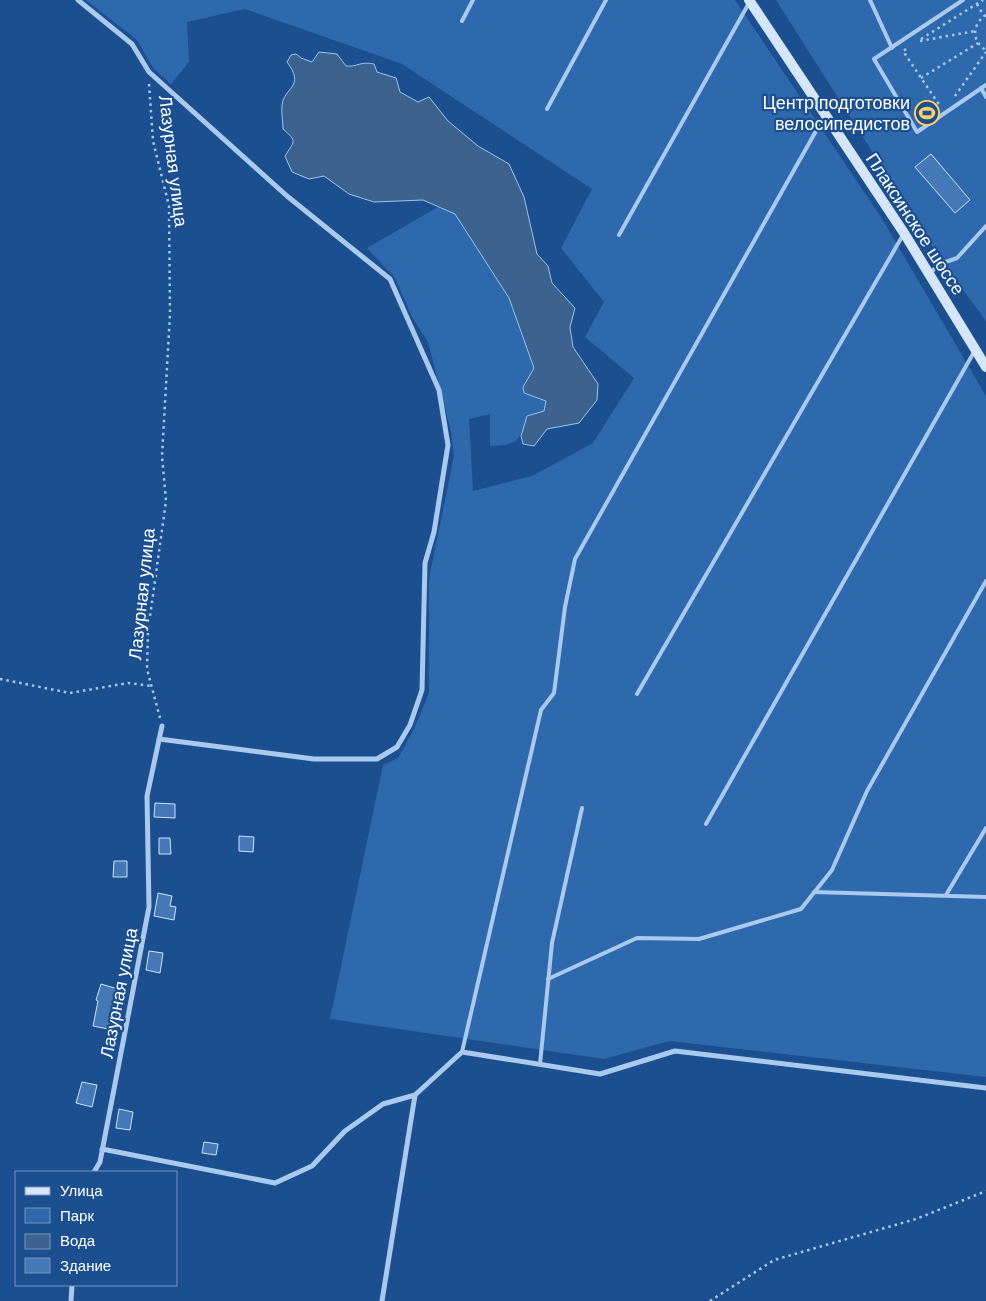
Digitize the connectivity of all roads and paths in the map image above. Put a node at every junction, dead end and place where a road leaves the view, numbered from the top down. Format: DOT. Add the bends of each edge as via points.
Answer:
graph roads {
  1 [pos="78,0"];
  2 [pos="473,0"];
  3 [pos="606,0"];
  4 [pos="870,0"];
  5 [pos="963,0"];
  6 [pos="983,0"];
  7 [pos="749,1"];
  8 [pos="977,4"];
  9 [pos="985,15"];
  10 [pos="462,20"];
  11 [pos="975,31"];
  12 [pos="978,43"];
  13 [pos="911,46"];
  14 [pos="892,48"];
  15 [pos="986,51"];
  16 [pos="149,72"];
  17 [pos="921,78"];
  18 [pos="986,85"];
  19 [pos="981,88"];
  20 [pos="962,92"];
  21 [pos="986,97"];
  22 [pos="946,102"];
  23 [pos="546,110"];
  24 [pos="826,115"];
  25 [pos="986,226"];
  26 [pos="904,233"];
  27 [pos="619,234"];
  28 [pos="928,273"];
  29 [pos="976,350"];
  30 [pos="986,367"];
  31 [pos="986,581"];
  32 [pos="0,679"];
  33 [pos="152,686"];
  34 [pos="637,694"];
  35 [pos="162,726"];
  36 [pos="159,740"];
  37 [pos="582,808"];
  38 [pos="706,824"];
  39 [pos="986,828"];
  40 [pos="814,892"];
  41 [pos="946,895"];
  42 [pos="986,897"];
  43 [pos="548,979"];
  44 [pos="462,1052"];
  45 [pos="540,1064"];
  46 [pos="986,1088"];
  47 [pos="415,1095"];
  48 [pos="102,1149"];
  49 [pos="95,1171"];
  50 [pos="986,1191"];
  51 [pos="72,1286"];
  52 [pos="71,1301"];
  53 [pos="382,1301"];
  54 [pos="710,1301"];
  1 -- 16 [label="street" via="132,44"];
  2 -- 10 [label="lane"];
  3 -- 23 [label="lane"];
  4 -- 14 [label="lane"];
  5 -- 14 [label="lane"];
  6 -- 8 [label="path"];
  7 -- 24 [label="main road, Плаксинское шоссе"];
  7 -- 27 [label="lane"];
  8 -- 9 [label="path"];
  8 -- 11 [label="path" via="918,41"];
  9 -- 11 [label="path"];
  11 -- 12 [label="path"];
  12 -- 15 [label="path"];
  12 -- 17 [label="path"];
  13 -- 17 [label="path" via="904,50"];
  14 -- 19 [label="lane" via="874,59 917,132"];
  15 -- 20 [label="path" via="954,97"];
  16 -- 33 [label="path, Лазурная улица" via="153,142 169,206 170,304 162,456 166,501 148,631 147,669"];
  16 -- 36 [label="street" via="287,196 390,279 439,390 448,445 434,532 425,563 422,690 410,725 397,747 377,759 314,759"];
  17 -- 22 [label="path" via="939,106"];
  18 -- 19 [label="lane"];
  19 -- 21 [label="lane"];
  24 -- 26 [label="main road, Плаксинское шоссе"];
  24 -- 44 [label="lane" via="575,559 554,693 541,710"];
  25 -- 28 [label="lane" via="957,258"];
  26 -- 28 [label="main road, Плаксинское шоссе"];
  26 -- 34 [label="lane"];
  28 -- 29 [label="main road, Плаксинское шоссе"];
  29 -- 30 [label="main road, Плаксинское шоссе"];
  29 -- 38 [label="lane"];
  31 -- 40 [label="lane" via="867,791 832,870"];
  32 -- 33 [label="path" via="70,693 128,683"];
  33 -- 35 [label="path, Лазурная улица"];
  35 -- 36 [label="street, Лазурная улица"];
  36 -- 48 [label="street, Лазурная улица" via="147,796 149,907"];
  37 -- 43 [label="lane" via="552,943"];
  39 -- 41 [label="lane"];
  40 -- 41 [label="lane"];
  40 -- 43 [label="lane" via="801,909 699,939 637,938"];
  41 -- 42 [label="lane"];
  43 -- 45 [label="lane"];
  44 -- 45 [label="street"];
  44 -- 47 [label="street"];
  45 -- 46 [label="street" via="600,1074 674,1051"];
  47 -- 48 [label="street" via="383,1104 345,1132 312,1166 275,1183"];
  47 -- 53 [label="street"];
  48 -- 49 [label="street, Лазурная улица"];
  50 -- 54 [label="path" via="916,1218 774,1260"];
  51 -- 52 [label="street"];
}
